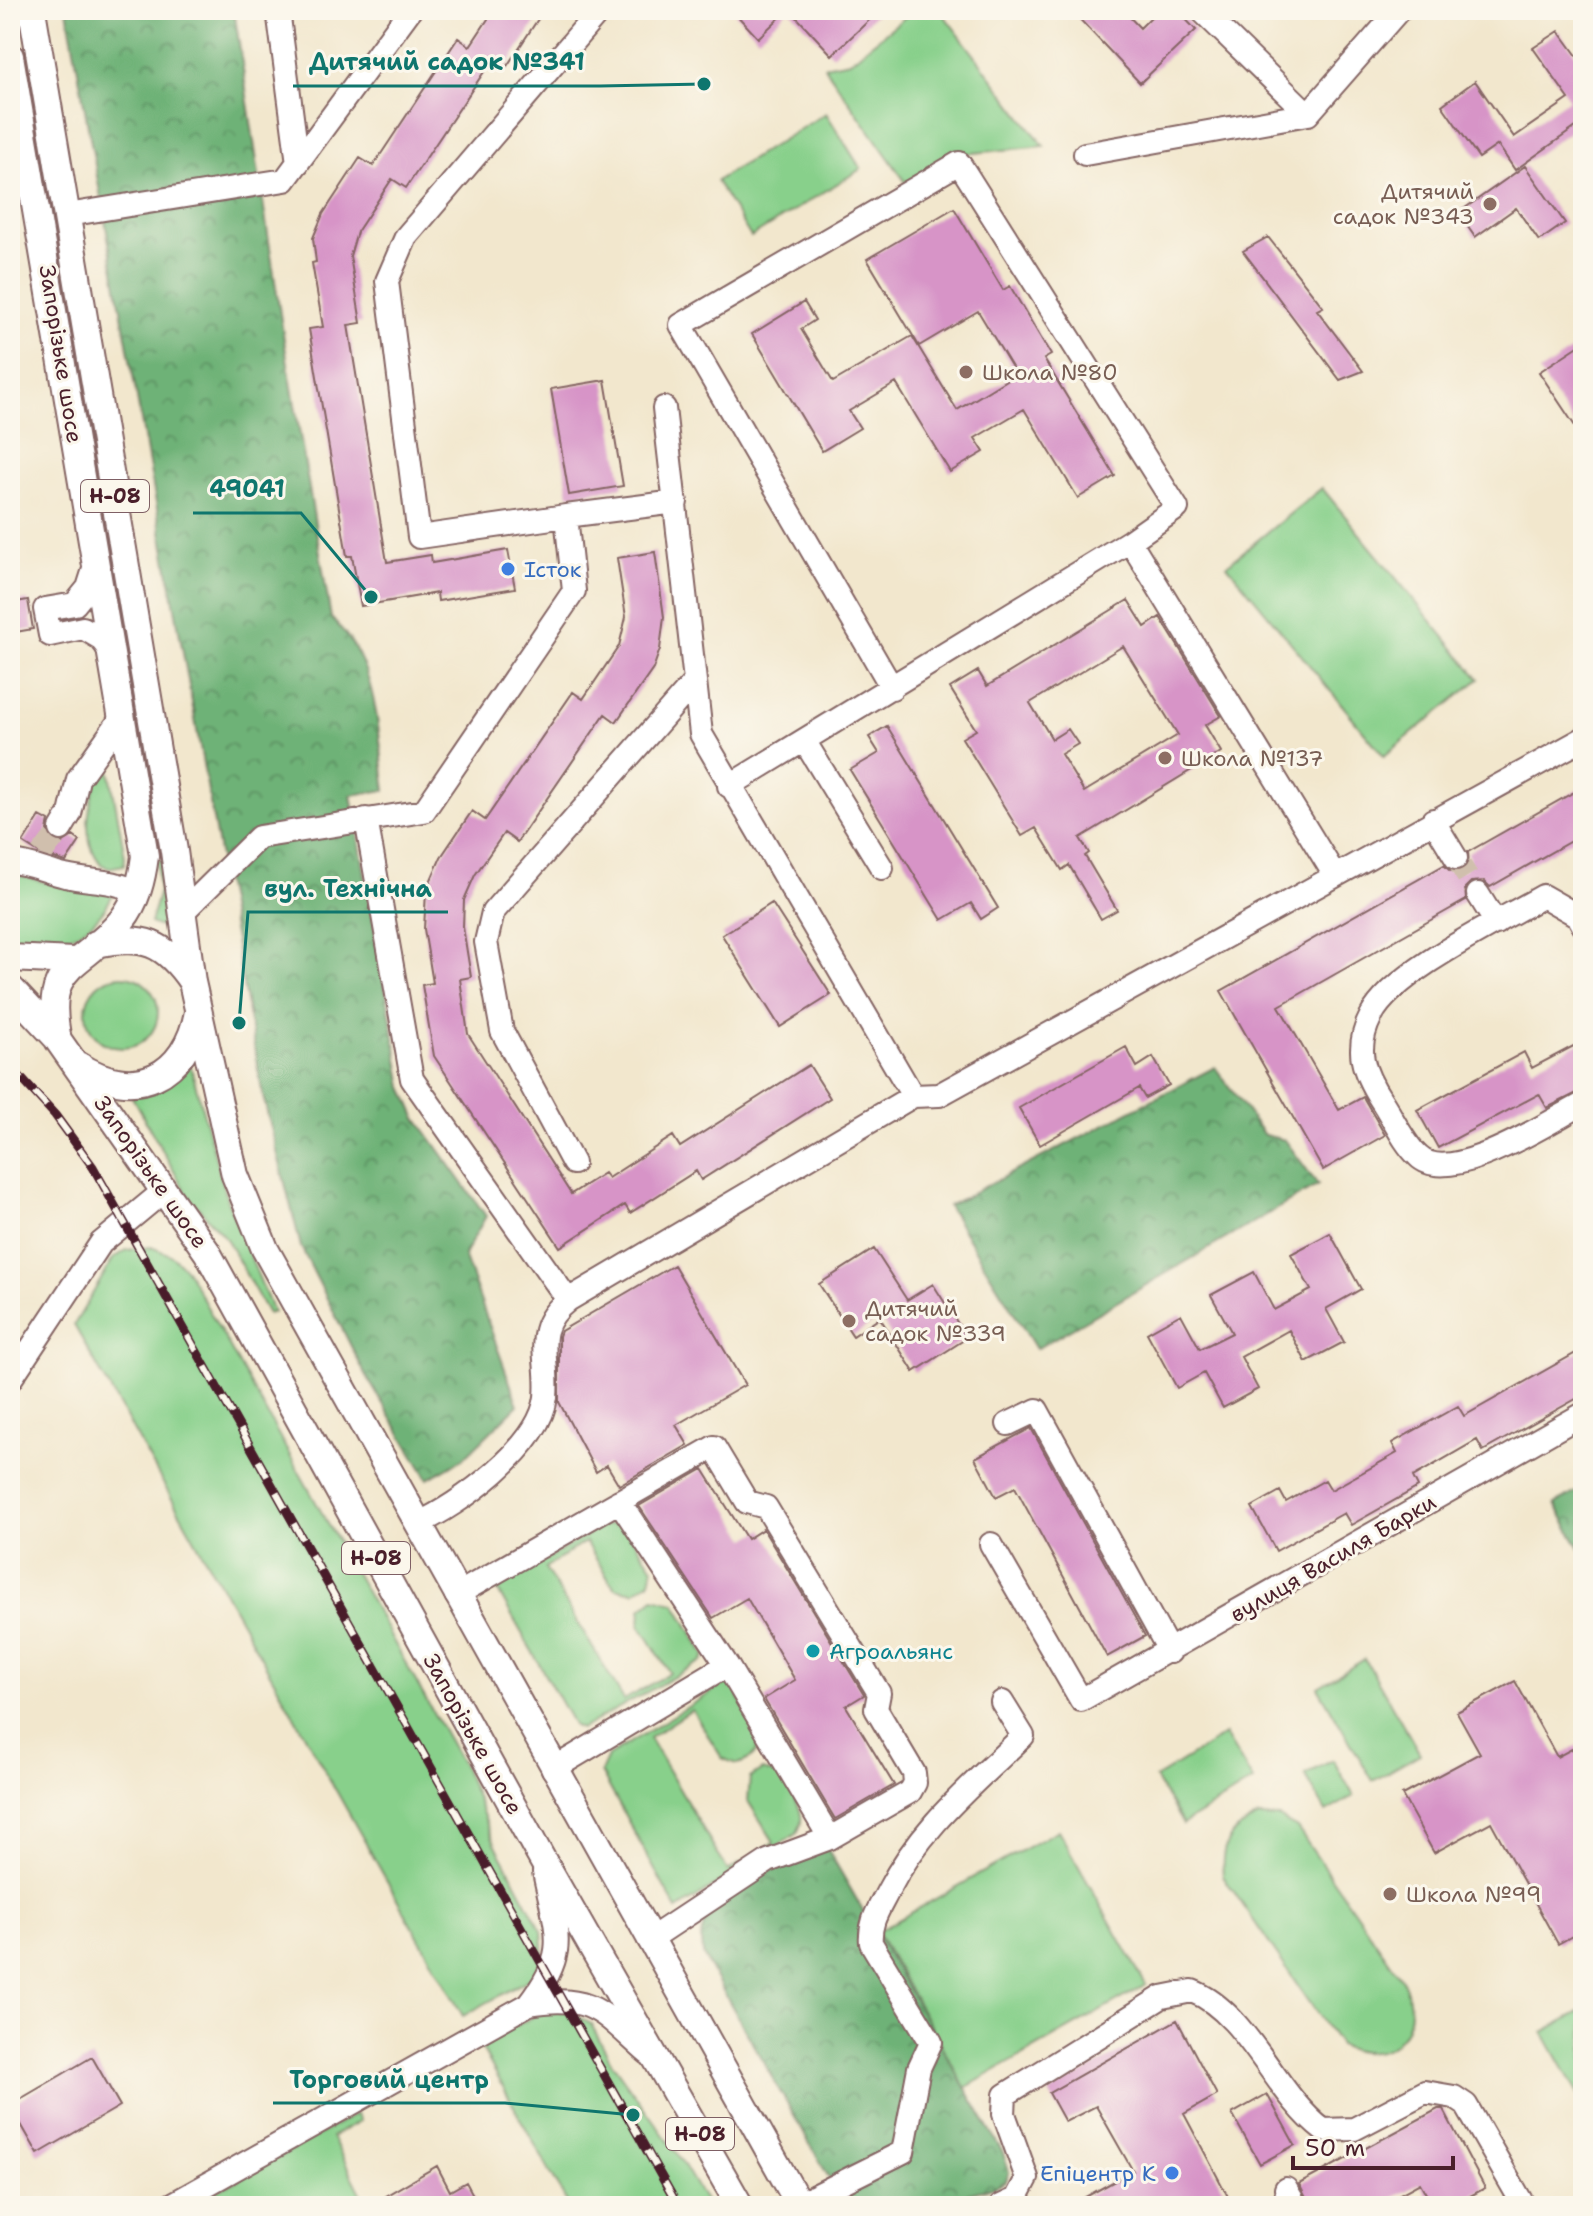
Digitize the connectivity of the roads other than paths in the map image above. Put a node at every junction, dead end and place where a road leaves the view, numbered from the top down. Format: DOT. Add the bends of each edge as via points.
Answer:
graph roads {
  1 [pos="32,10"];
  2 [pos="278,10"];
  3 [pos="410,10"];
  4 [pos="600,10"];
  5 [pos="1201,10"];
  6 [pos="1399,10"];
  7 [pos="10,56"];
  8 [pos="1308,114"];
  9 [pos="1085,154"];
  10 [pos="298,163"];
  11 [pos="67,215"];
  12 [pos="39,219"];
  13 [pos="664,408"];
  14 [pos="676,502"];
  15 [pos="566,516"];
  16 [pos="1130,541"];
  17 [pos="96,563"];
  18 [pos="111,652"];
  19 [pos="695,681"];
  20 [pos="892,688"];
  21 [pos="122,717"];
  22 [pos="1583,739"];
  23 [pos="805,742"];
  24 [pos="729,786"];
  25 [pos="366,819"];
  26 [pos="1433,820"];
  27 [pos="61,829"];
  28 [pos="1456,858"];
  29 [pos="27,860"];
  30 [pos="882,868"];
  31 [pos="1334,874"];
  32 [pos="138,892"];
  33 [pos="1478,894"];
  34 [pos="184,911"];
  35 [pos="1496,923"];
  36 [pos="1583,925"];
  37 [pos="96,944"];
  38 [pos="10,958"];
  39 [pos="73,961"];
  40 [pos="192,982"];
  41 [pos="10,988"];
  42 [pos="198,1010"];
  43 [pos="58,1040"];
  44 [pos="75,1063"];
  45 [pos="913,1096"];
  46 [pos="1583,1104"];
  47 [pos="573,1163"];
  48 [pos="165,1190"];
  49 [pos="568,1300"];
  50 [pos="10,1380"];
  51 [pos="1583,1414"];
  52 [pos="1008,1424"];
  53 [pos="619,1501"];
  54 [pos="417,1524"];
  55 [pos="991,1544"];
  56 [pos="456,1595"];
  57 [pos="1170,1652"];
  58 [pos="727,1665"];
  59 [pos="1002,1702"];
  60 [pos="553,1769"];
  61 [pos="830,1838"];
  62 [pos="542,1859"];
  63 [pos="649,1940"];
  64 [pos="529,2004"];
  65 [pos="659,2063"];
  66 [pos="800,2205"];
  67 [pos="169,2206"];
  68 [pos="740,2206"];
  69 [pos="1001,2206"];
  70 [pos="1524,2206"];
  1 -- 11 [label="main road, Запорізьке шосе / Н-08"];
  2 -- 10 [label="street"];
  3 -- 10 [label="street"];
  4 -- 15 [label="street" via="406,237 387,281 419,537"];
  5 -- 8 [label="street"];
  6 -- 8 [label="street"];
  7 -- 12 [label="main road, Запорізьке шосе / Н-08"];
  8 -- 9 [label="street"];
  10 -- 11 [label="street" via="285,180"];
  11 -- 12 [label="main road"];
  11 -- 34 [label="main road, Запорізьке шосе / Н-08"];
  12 -- 17 [label="main road, Запорізьке шосе / Н-08"];
  13 -- 14 [label="street"];
  14 -- 15 [label="street"];
  14 -- 19 [label="street"];
  15 -- 25 [label="street" via="574,591 424,811"];
  16 -- 20 [label="street"];
  16 -- 20 [label="street" via="1177,508 959,163 681,325"];
  16 -- 31 [label="street"];
  17 -- 18 [label="main road, Запорізьке шосе / Н-08"];
  17 -- 18 [label="street" via="88,588 75,604 45,609 50,635 83,628"];
  18 -- 21 [label="main road, Запорізьке шосе / Н-08"];
  19 -- 24 [label="street" via="701,734"];
  19 -- 47 [label="street" via="493,912 489,927 486,942 502,1031"];
  20 -- 23 [label="street"];
  21 -- 27 [label="street" via="78,779"];
  21 -- 32 [label="main road, Запорізьке шосе / Н-08" via="145,856"];
  22 -- 26 [label="street"];
  23 -- 24 [label="street"];
  23 -- 30 [label="street"];
  24 -- 45 [label="street"];
  25 -- 34 [label="street" via="259,837"];
  25 -- 49 [label="street" via="412,1079"];
  26 -- 28 [label="street"];
  26 -- 31 [label="street"];
  29 -- 32 [label="street" via="64,876 116,881"];
  31 -- 45 [label="street" via="939,1095"];
  32 -- 37 [label="main road, Запорізьке шосе / Н-08" via="121,921"];
  33 -- 35 [label="street"];
  34 -- 40 [label="main road, Запорізьке шосе / Н-08"];
  35 -- 36 [label="street" via="1543,896 1578,916"];
  35 -- 46 [label="street" via="1394,986 1371,1016 1360,1049 1364,1073 1419,1158 1437,1166 1470,1162"];
  37 -- 39 [label="main road, Запорізьке шосе / Н-08"];
  37 -- 40 [label="main road, Н-08" via="124,938 152,943 176,959"];
  38 -- 39 [label="main road"];
  39 -- 43 [label="main road, Запорізьке шосе / Н-08" via="57,984 52,1012"];
  40 -- 42 [label="main road, Запорізьке шосе / Н-08"];
  41 -- 43 [label="main road"];
  42 -- 44 [label="main road, Н-08" via="193,1038 178,1062 154,1078 127,1084 99,1079"];
  42 -- 54 [label="main road, Запорізьке шосе / Н-08" via="235,1175 265,1249"];
  43 -- 44 [label="main road, Запорізьке шосе / Н-08"];
  44 -- 48 [label="main road, Запорізьке шосе / Н-08"];
  45 -- 49 [label="street"];
  48 -- 50 [label="street" via="101,1243"];
  48 -- 62 [label="main road, Запорізьке шосе / Н-08" via="207,1252"];
  49 -- 54 [label="street" via="544,1329 546,1399 533,1428 515,1453 458,1501"];
  51 -- 57 [label="street, вулиця Василя Барки"];
  52 -- 57 [label="street" via="1037,1410"];
  53 -- 56 [label="street"];
  53 -- 58 [label="street"];
  53 -- 61 [label="street" via="714,1447 747,1502 766,1507 879,1693 876,1709 914,1773 910,1792"];
  54 -- 56 [label="main road, Запорізьке шосе / Н-08"];
  55 -- 57 [label="street, вулиця Василя Барки" via="1081,1700"];
  56 -- 60 [label="main road, Запорізьке шосе / Н-08"];
  58 -- 60 [label="street"];
  58 -- 61 [label="street"];
  59 -- 66 [label="street" via="1023,1736 923,1833 906,1855 870,1927 871,1943 931,2042 919,2068 903,2152"];
  60 -- 63 [label="main road, Запорізьке шосе / Н-08"];
  61 -- 63 [label="street" via="768,1861"];
  62 -- 64 [label="street" via="557,1952 550,1977"];
  62 -- 65 [label="main road, Запорізьке шосе / Н-08"];
  63 -- 66 [label="main road, Запорізьке шосе / Н-08"];
  64 -- 65 [label="street" via="561,1998 582,2002"];
  64 -- 67 [label="street"];
  65 -- 68 [label="main road, Запорізьке шосе / Н-08"];
  69 -- 70 [label="street" via="1016,2199 1027,2178 1004,2114 1005,2095 1162,1997 1192,1991 1219,2006 1323,2130 1354,2129 1425,2092 1466,2105"];
}
